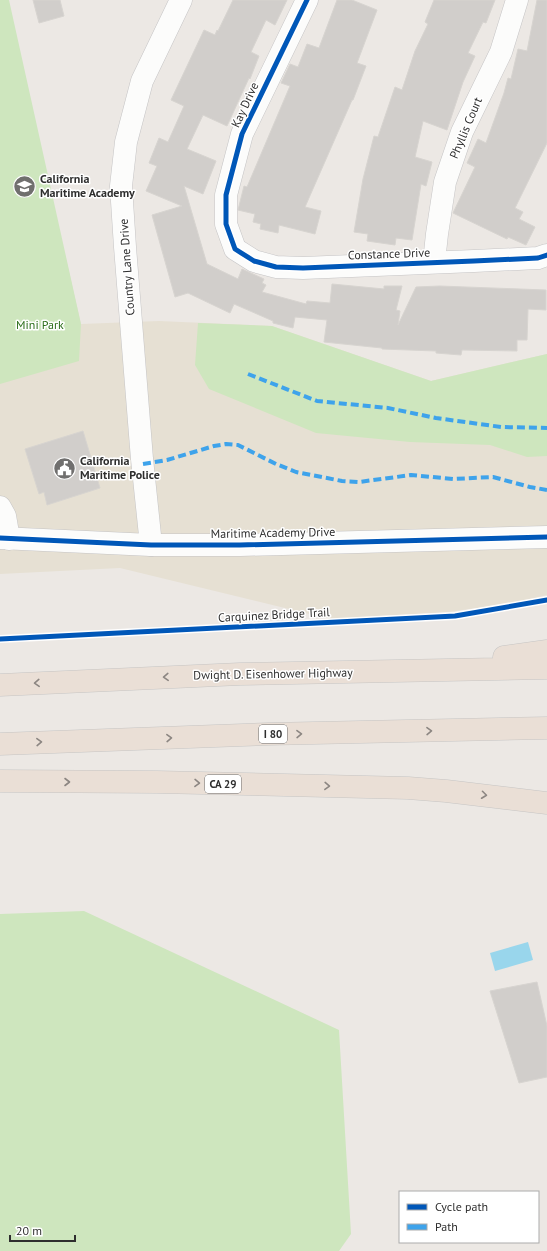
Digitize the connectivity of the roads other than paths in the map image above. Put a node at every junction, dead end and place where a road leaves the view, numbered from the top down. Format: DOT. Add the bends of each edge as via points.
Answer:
graph roads {
  1 [pos="182,0"];
  2 [pos="307,0"];
  3 [pos="517,0"];
  4 [pos="235,249"];
  5 [pos="547,255"];
  6 [pos="434,262"];
  7 [pos="0,507"];
  8 [pos="547,537"];
  9 [pos="5,539"];
  10 [pos="151,545"];
  11 [pos="547,651"];
  12 [pos="547,668"];
  13 [pos="401,672"];
  14 [pos="0,685"];
  15 [pos="547,728"];
  16 [pos="0,744"];
  17 [pos="0,781"];
  18 [pos="547,803"];
  1 -- 10 [label="street, Country Lane Drive" via="142,81 126,142 121,186"];
  2 -- 4 [label="street, Kay Drive" via="242,134 226,195 226,224"];
  3 -- 6 [label="street, Phyllis Court" via="501,52 462,132 445,182"];
  4 -- 6 [label="street, Constance Drive" via="254,261 276,267"];
  5 -- 6 [label="street, Constance Drive" via="538,258"];
  7 -- 9 [label="street" via="5,516"];
  8 -- 10 [label="street, Maritime Academy Drive"];
  9 -- 10 [label="street, Maritime Academy Drive"];
  11 -- 13 [label="highway"];
  12 -- 13 [label="highway, Dwight D. Eisenhower Highway"];
  13 -- 14 [label="highway, Dwight D. Eisenhower Highway, one-way" via="240,674"];
  16 -- 15 [label="highway, I 80, one-way" via="268,734"];
  17 -- 18 [label="highway, CA 29, one-way" via="408,788"];
}
